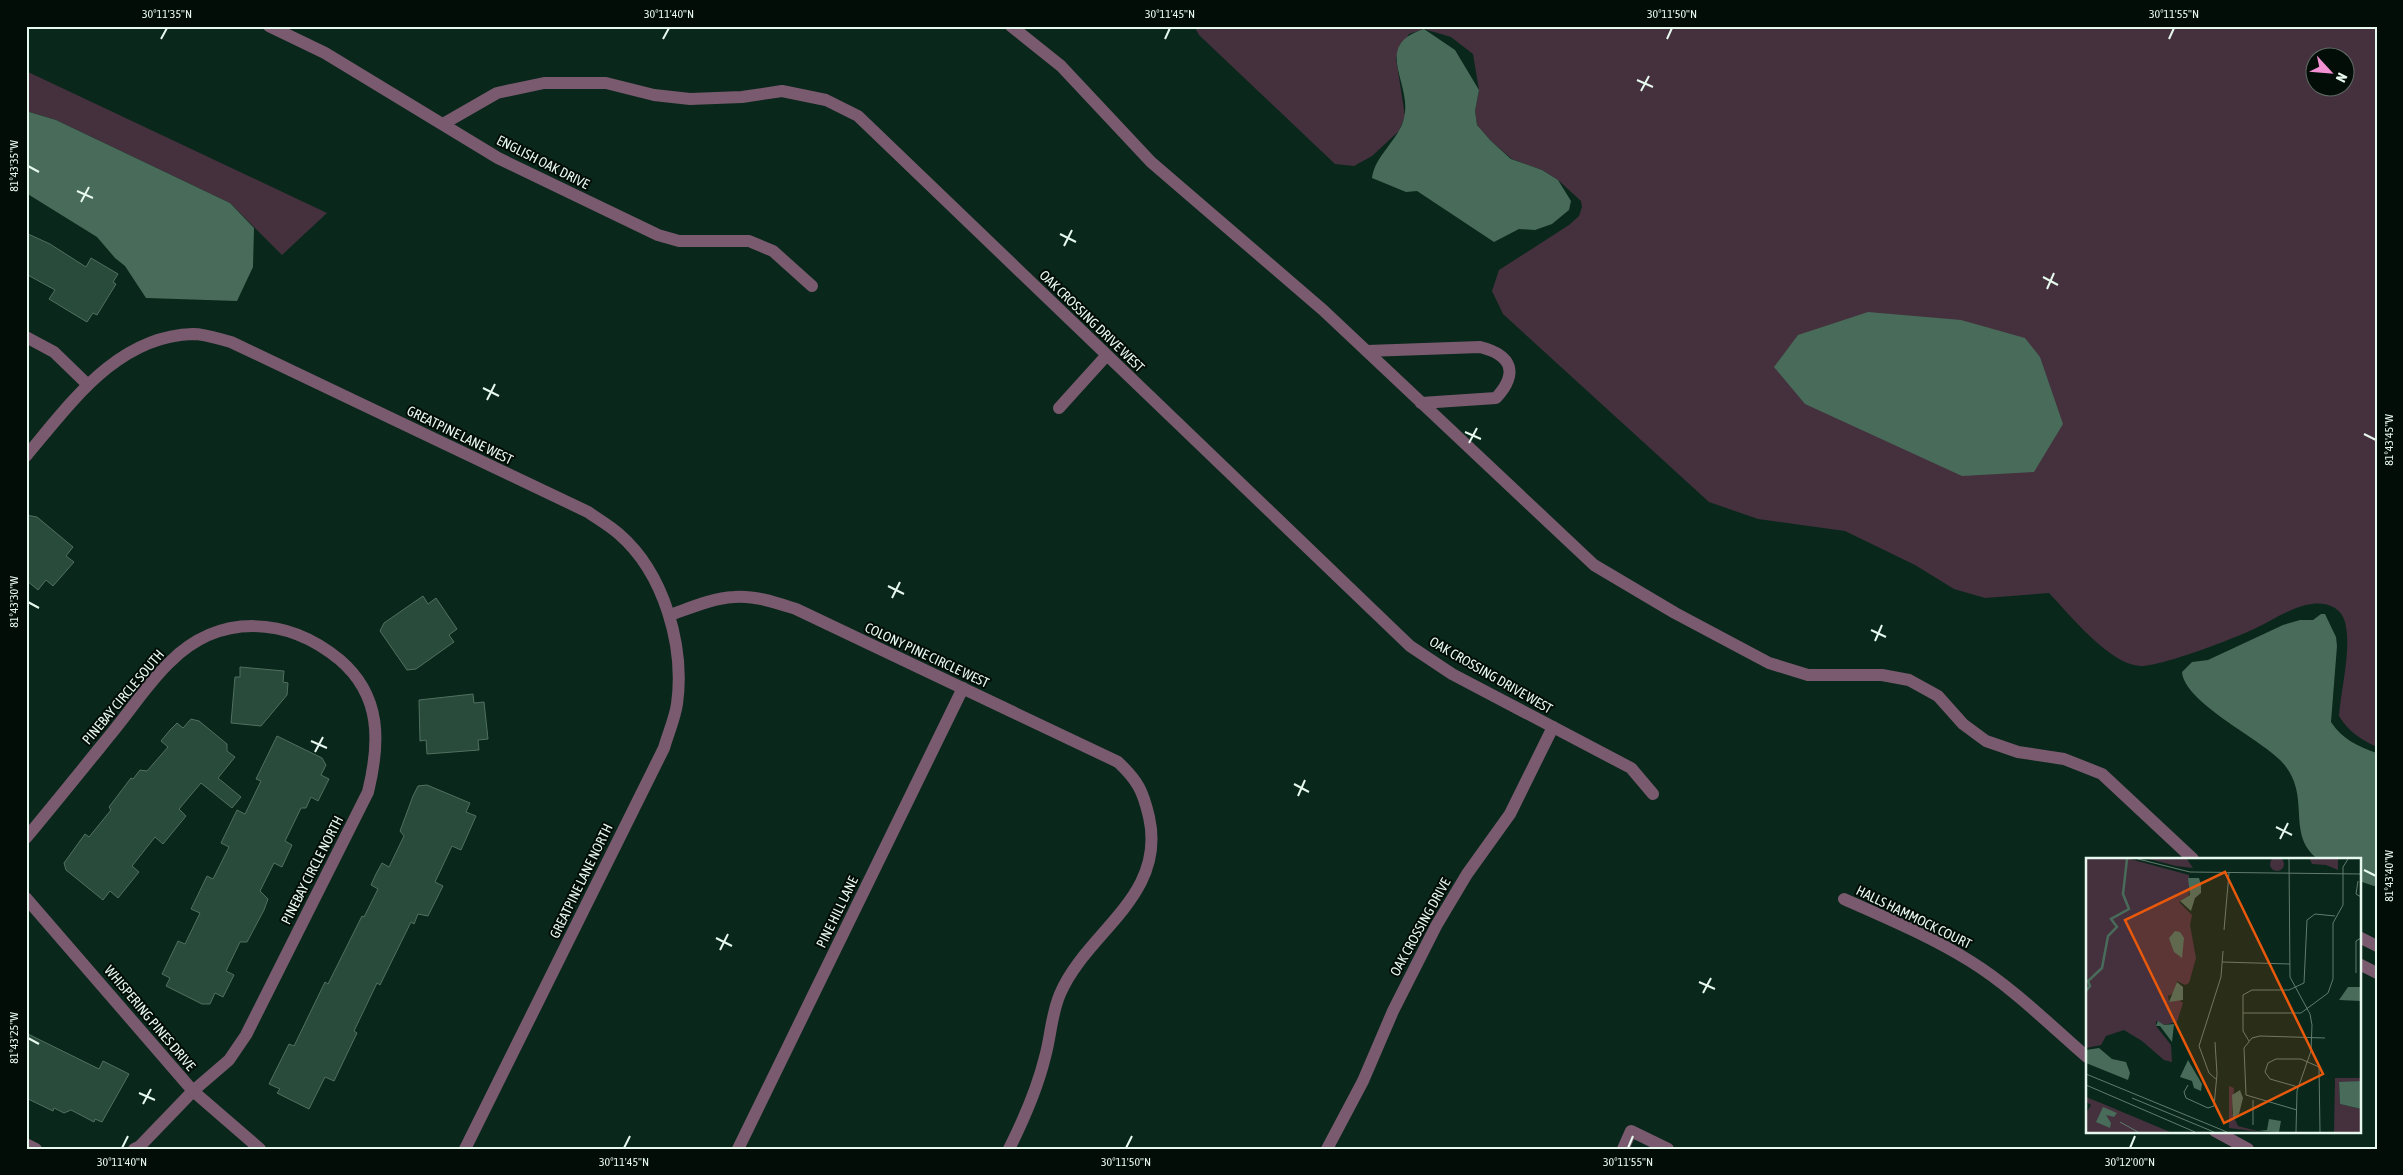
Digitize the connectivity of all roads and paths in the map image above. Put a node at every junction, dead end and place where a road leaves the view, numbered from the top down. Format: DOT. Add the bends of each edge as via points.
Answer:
graph roads {
  1 [pos="269,26"];
  2 [pos="1011,26"];
  3 [pos="443,124"];
  4 [pos="812,286"];
  5 [pos="26,337"];
  6 [pos="1366,351"];
  7 [pos="1106,356"];
  8 [pos="87,384"];
  9 [pos="1421,403"];
  10 [pos="1059,408"];
  11 [pos="26,456"];
  12 [pos="670,615"];
  13 [pos="327,650"];
  14 [pos="963,688"];
  15 [pos="1553,727"];
  16 [pos="1653,794"];
  17 [pos="26,838"];
  18 [pos="2192,858"];
  19 [pos="26,898"];
  20 [pos="1844,899"];
  21 [pos="2360,938"];
  22 [pos="2377,946"];
  23 [pos="2360,964"];
  24 [pos="2377,973"];
  25 [pos="2086,1056"];
  26 [pos="192,1092"];
  27 [pos="2217,1132"];
  28 [pos="26,1144"];
  29 [pos="36,1149"];
  30 [pos="134,1149"];
  31 [pos="260,1149"];
  32 [pos="465,1149"];
  33 [pos="738,1149"];
  34 [pos="1009,1149"];
  35 [pos="1327,1149"];
  36 [pos="1622,1149"];
  37 [pos="1668,1149"];
  38 [pos="2248,1149"];
  1 -- 3 [label="street, ENGLISH OAK DRIVE" via="325,53"];
  2 -- 6 [label="street" via="1061,66 1151,162"];
  3 -- 4 [label="street, ENGLISH OAK DRIVE" via="498,158 658,235 679,241 749,241 773,251"];
  3 -- 7 [label="street, OAK CROSSING DRIVE WEST" via="497,93 544,83 606,83 654,95 690,99 742,97 782,91 826,100 858,116"];
  5 -- 8 [label="street" via="54,352"];
  6 -- 9 [label="street"];
  6 -- 9 [label="street" via="1480,347 1498,351 1507,362 1510,374 1506,388 1496,398"];
  7 -- 10 [label="street"];
  7 -- 15 [label="street, OAK CROSSING DRIVE WEST" via="1410,646 1452,674"];
  8 -- 11 [label="street, GREATPINE LANE WEST"];
  8 -- 12 [label="street, GREATPINE LANE WEST" via="124,355 163,338 195,334 231,342 588,512 620,535 646,564"];
  9 -- 18 [label="street" via="1594,565 1643,594 1769,663 1808,675 1882,675 1908,680 1938,696 1963,724 1986,741 2018,752 2064,759 2102,774"];
  12 -- 14 [label="street, COLONY PINE CIRCLE WEST" via="735,596 770,602 796,609"];
  12 -- 32 [label="street, GREATPINE LANE NORTH" via="679,658 678,695 664,748"];
  13 -- 17 [label="street, PINEBAY CIRCLE SOUTH" via="298,633 271,626 239,626 205,636 170,662"];
  13 -- 26 [label="street, PINEBAY CIRCLE NORTH" via="352,671 370,701 376,732 376,761 368,792 246,1035 229,1060"];
  14 -- 33 [label="street, PINE HILL LANE"];
  14 -- 34 [label="street, COLONY PINE CIRCLE WEST" via="1118,762 1135,779 1145,802 1151,829 1141,883 1060,993 1038,1083"];
  15 -- 16 [label="street, OAK CROSSING DRIVE WEST" via="1631,768"];
  15 -- 35 [label="street, OAK CROSSING DRIVE" via="1510,814 1467,874 1436,926 1393,1011 1364,1081"];
  19 -- 26 [label="street, WHISPERING PINES DRIVE"];
  20 -- 25 [label="street, HALLS HAMMOCK COURT" via="1907,927 1970,961 2008,988"];
  21 -- 22 [label="street"];
  23 -- 24 [label="street"];
  26 -- 30 [label="street, PINEBAY CIRCLE NORTH"];
  26 -- 31 [label="street, WHISPERING PINES DRIVE"];
  27 -- 38 [label="street"];
  28 -- 29 [label="street"];
  36 -- 37 [label="street" via="1631,1131"];
}
